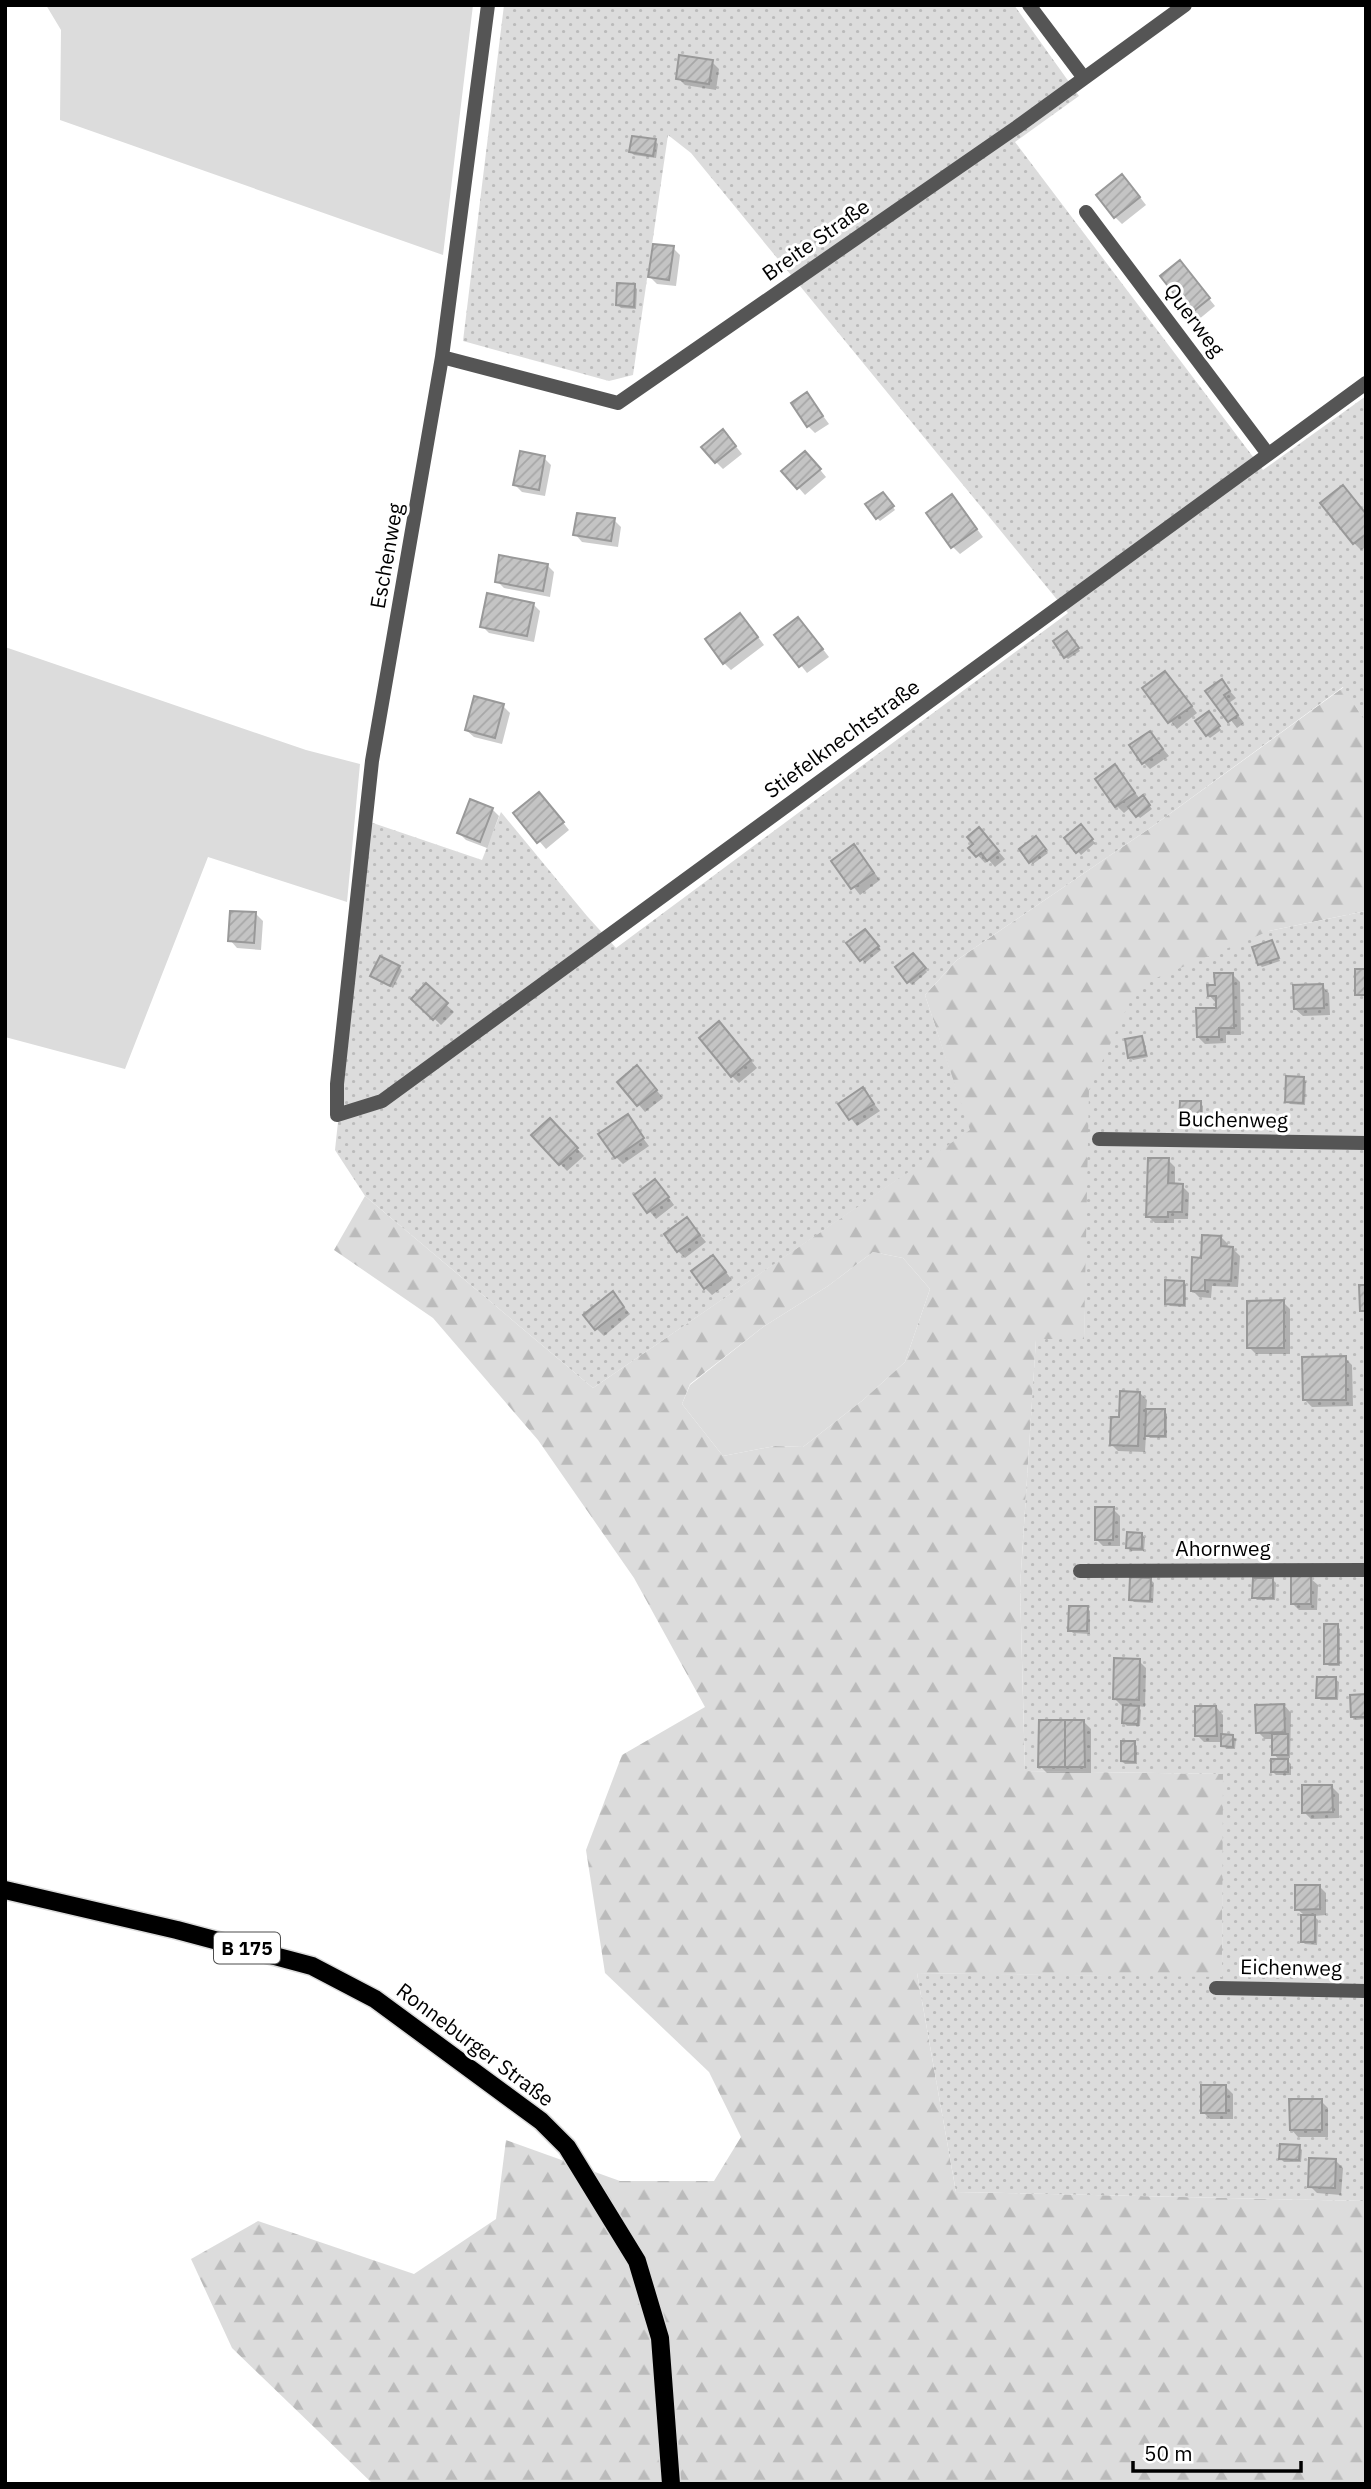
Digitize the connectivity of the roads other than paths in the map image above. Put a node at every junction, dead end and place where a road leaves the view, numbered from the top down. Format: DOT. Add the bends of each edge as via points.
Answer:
graph roads {
  1 [pos="488,5"];
  2 [pos="1029,5"];
  3 [pos="1185,5"];
  4 [pos="1084,78"];
  5 [pos="1086,212"];
  6 [pos="443,357"];
  7 [pos="1366,383"];
  8 [pos="1268,454"];
  9 [pos="337,1115"];
  10 [pos="1100,1139"];
  11 [pos="1366,1143"];
  12 [pos="1366,1570"];
  13 [pos="1080,1571"];
  14 [pos="5,1890"];
  15 [pos="1216,1988"];
  16 [pos="1366,1991"];
  17 [pos="671,2484"];
  1 -- 6 [label="street, Eschenweg"];
  2 -- 4 [label="street"];
  3 -- 4 [label="street, Breite Straße"];
  4 -- 6 [label="street, Breite Straße" via="618,403"];
  5 -- 8 [label="street, Querweg"];
  6 -- 9 [label="street, Eschenweg" via="372,761"];
  7 -- 8 [label="street, Stiefelknechtstraße"];
  8 -- 9 [label="street, Stiefelknechtstraße" via="382,1101"];
  10 -- 11 [label="street, Buchenweg"];
  12 -- 13 [label="street, Ahornweg"];
  14 -- 17 [label="main road, Ronneburger Straße / B 175" via="312,1966 375,1999 541,2121 567,2147 637,2261 660,2338"];
  15 -- 16 [label="street, Eichenweg"];
}
